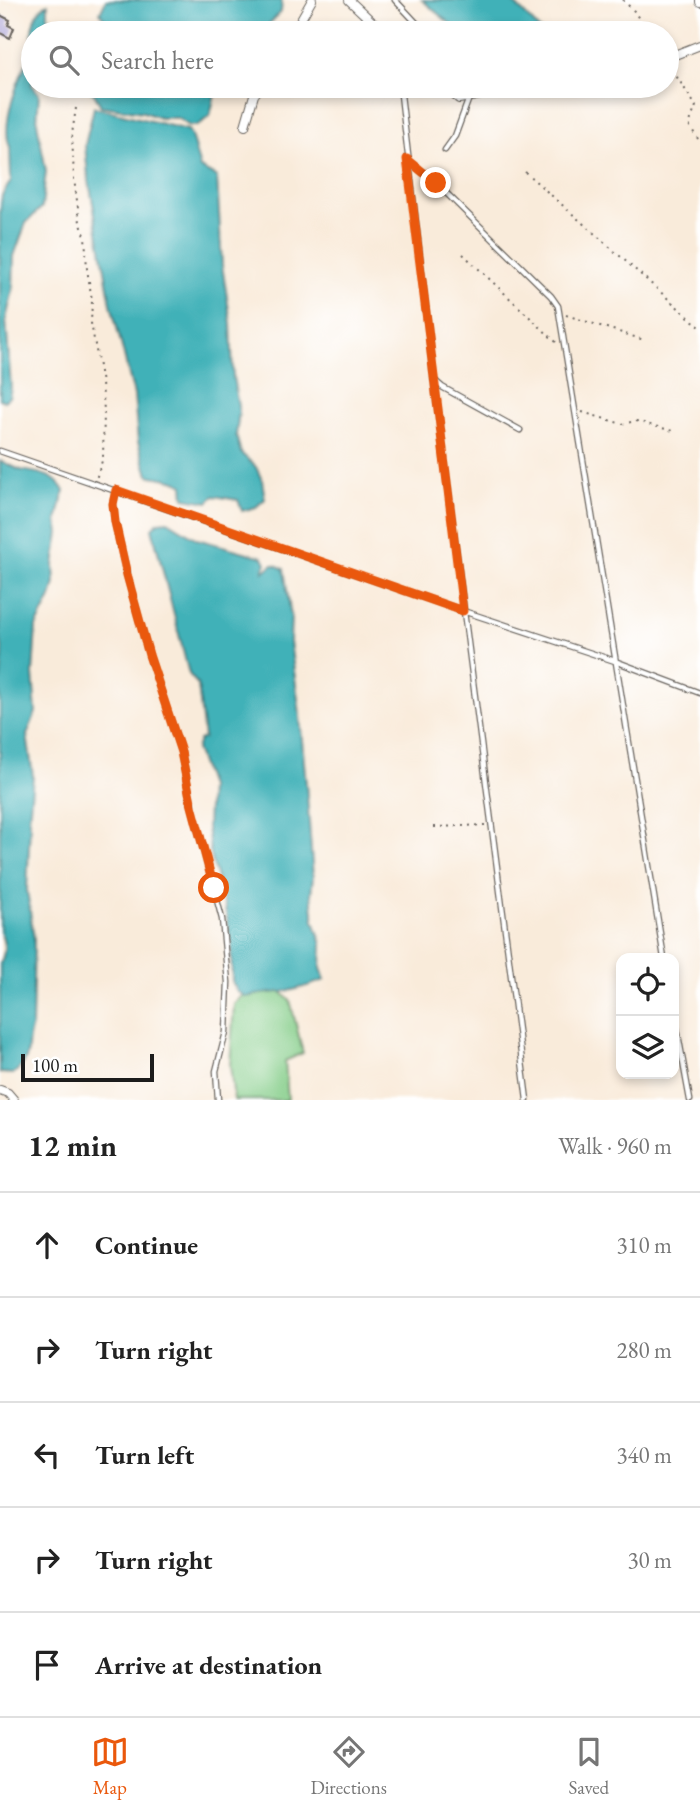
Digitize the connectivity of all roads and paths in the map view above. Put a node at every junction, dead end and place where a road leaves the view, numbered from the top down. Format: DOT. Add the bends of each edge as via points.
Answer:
graph roads {
  1 [pos="312,0"];
  2 [pos="349,0"];
  3 [pos="395,0"];
  4 [pos="623,0"];
  5 [pos="300,21"];
  6 [pos="371,21"];
  7 [pos="415,21"];
  8 [pos="640,21"];
  9 [pos="699,43"];
  10 [pos="679,54"];
  11 [pos="679,78"];
  12 [pos="253,98"];
  13 [pos="401,98"];
  14 [pos="469,98"];
  15 [pos="76,108"];
  16 [pos="245,126"];
  17 [pos="700,142"];
  18 [pos="445,150"];
  19 [pos="407,159"];
  20 [pos="525,172"];
  21 [pos="463,254"];
  22 [pos="558,313"];
  23 [pos="700,327"];
  24 [pos="645,340"];
  25 [pos="563,345"];
  26 [pos="434,379"];
  27 [pos="574,410"];
  28 [pos="520,430"];
  29 [pos="673,431"];
  30 [pos="0,451"];
  31 [pos="94,483"];
  32 [pos="116,490"];
  33 [pos="463,611"];
  34 [pos="615,661"];
  35 [pos="700,693"];
  36 [pos="490,825"];
  37 [pos="434,827"];
  38 [pos="663,953"];
  39 [pos="675,1016"];
  40 [pos="0,1090"];
  41 [pos="14,1100"];
  42 [pos="218,1100"];
  43 [pos="527,1100"];
  44 [pos="690,1100"];
  1 -- 5 [label="street"];
  2 -- 6 [label="street"];
  3 -- 7 [label="lane"];
  4 -- 8 [label="path"];
  9 -- 10 [label="street"];
  11 -- 17 [label="path" via="695,102 689,125"];
  12 -- 16 [label="street"];
  13 -- 19 [label="lane"];
  14 -- 18 [label="lane"];
  15 -- 31 [label="path" via="74,179 85,236 104,411 103,458"];
  19 -- 22 [label="lane" via="551,296"];
  19 -- 26 [label="lane"];
  20 -- 23 [label="path"];
  21 -- 25 [label="path" via="554,342"];
  22 -- 24 [label="path"];
  22 -- 25 [label="lane"];
  25 -- 27 [label="lane"];
  26 -- 28 [label="lane"];
  26 -- 33 [label="lane"];
  27 -- 29 [label="path" via="622,424 636,421"];
  27 -- 34 [label="lane"];
  30 -- 31 [label="lane"];
  31 -- 32 [label="lane"];
  32 -- 33 [label="lane"];
  32 -- 42 [label="lane" via="115,522 127,575 181,752 222,919 228,982 226,1032 216,1071"];
  33 -- 34 [label="lane"];
  33 -- 36 [label="lane"];
  34 -- 35 [label="lane"];
  34 -- 38 [label="lane"];
  36 -- 37 [label="path"];
  36 -- 43 [label="lane"];
  39 -- 44 [label="lane"];
  40 -- 41 [label="street"];
}
